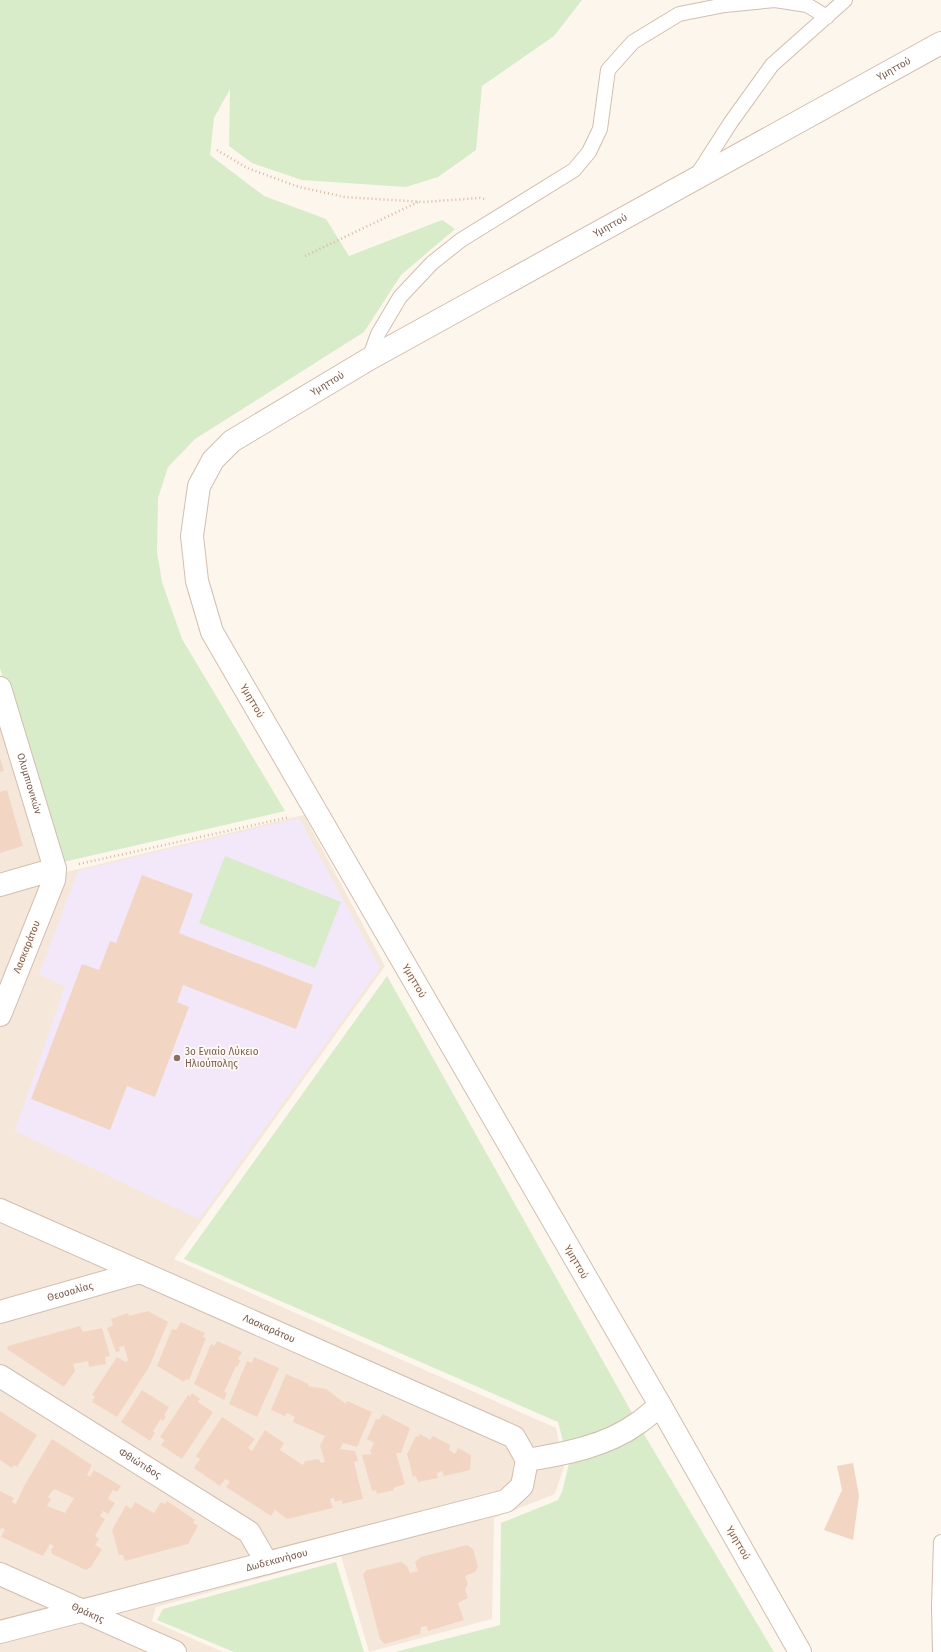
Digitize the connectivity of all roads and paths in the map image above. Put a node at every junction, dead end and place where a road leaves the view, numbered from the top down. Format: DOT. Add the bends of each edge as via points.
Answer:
graph roads {
  1 [pos="845,0"];
  2 [pos="826,17"];
  3 [pos="941,43"];
  4 [pos="217,150"];
  5 [pos="693,180"];
  6 [pos="419,202"];
  7 [pos="513,208"];
  8 [pos="305,256"];
  9 [pos="369,360"];
  10 [pos="0,688"];
  11 [pos="316,812"];
  12 [pos="54,875"];
  13 [pos="0,885"];
  14 [pos="0,1015"];
  15 [pos="0,1210"];
  16 [pos="140,1272"];
  17 [pos="0,1312"];
  18 [pos="0,1376"];
  19 [pos="660,1405"];
  20 [pos="527,1460"];
  21 [pos="941,1542"];
  22 [pos="267,1563"];
  23 [pos="0,1574"];
  24 [pos="83,1611"];
  25 [pos="0,1632"];
  26 [pos="175,1652"];
  27 [pos="800,1652"];
  28 [pos="940,1652"];
  1 -- 2 [label="lane"];
  2 -- 5 [label="lane" via="772,66"];
  2 -- 7 [label="lane" via="807,5 775,0 725,5 679,14 633,42 608,70 600,130 589,152 574,170"];
  3 -- 5 [label="street, Υμηττού"];
  4 -- 6 [label="path" via="247,168 299,187 345,198"];
  5 -- 9 [label="street, Υμηττού"];
  6 -- 7 [label="path" via="480,198"];
  6 -- 8 [label="path"];
  7 -- 9 [label="lane" via="461,240 432,263 400,297 378,334"];
  9 -- 11 [label="street, Υμηττού" via="232,441 213,460 199,486 192,536 197,581 212,632"];
  10 -- 12 [label="street, Ολυμπιονικών"];
  11 -- 12 [label="path"];
  11 -- 19 [label="street, Υμηττού"];
  12 -- 13 [label="street"];
  12 -- 14 [label="street, Λασκαράτου"];
  15 -- 16 [label="street, Λασκαράτου"];
  16 -- 17 [label="street, Θεσσαλίας"];
  16 -- 20 [label="street, Λασκαράτου" via="514,1437"];
  18 -- 22 [label="street, Φθιώτιδος" via="249,1532"];
  19 -- 20 [label="street" via="637,1424 616,1436 583,1448"];
  19 -- 27 [label="street, Υμηττού"];
  20 -- 22 [label="street, Δωδεκανήσου" via="522,1486 506,1501"];
  21 -- 28 [label="lane"];
  22 -- 24 [label="street, Δωδεκανήσου"];
  23 -- 24 [label="street, Θράκης"];
  24 -- 25 [label="street, Δωδεκανήσου"];
  24 -- 26 [label="street, Θράκης"];
}
